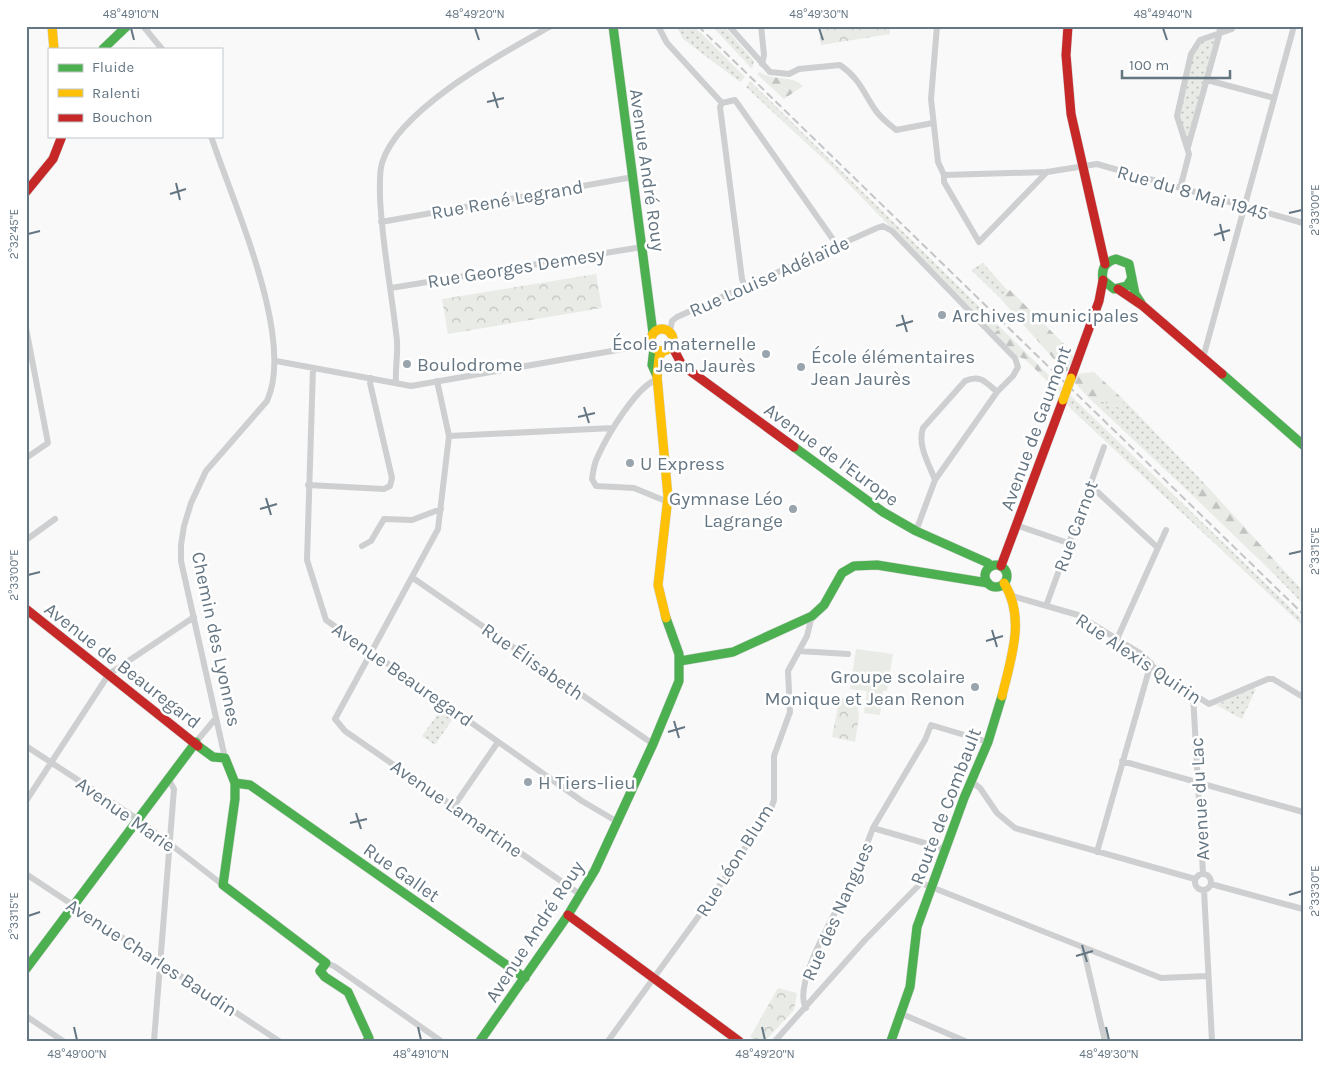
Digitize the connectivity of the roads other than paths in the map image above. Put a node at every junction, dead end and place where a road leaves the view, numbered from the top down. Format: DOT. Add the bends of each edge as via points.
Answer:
graph roads {
  1 [pos="52,26"];
  2 [pos="127,26"];
  3 [pos="143,26"];
  4 [pos="550,26"];
  5 [pos="658,26"];
  6 [pos="729,26"];
  7 [pos="762,26"];
  8 [pos="937,26"];
  9 [pos="1068,26"];
  10 [pos="1232,26"];
  11 [pos="1294,26"];
  12 [pos="614,28"];
  13 [pos="1219,29"];
  14 [pos="54,48"];
  15 [pos="104,48"];
  16 [pos="161,48"];
  17 [pos="762,64"];
  18 [pos="1207,80"];
  19 [pos="1274,98"];
  20 [pos="722,103"];
  21 [pos="933,123"];
  22 [pos="61,138"];
  23 [pos="212,138"];
  24 [pos="1188,147"];
  25 [pos="1083,165"];
  26 [pos="1046,172"];
  27 [pos="944,175"];
  28 [pos="633,177"];
  29 [pos="1181,185"];
  30 [pos="26,192"];
  31 [pos="1244,207"];
  32 [pos="381,222"];
  33 [pos="1303,223"];
  34 [pos="1099,234"];
  35 [pos="837,245"];
  36 [pos="642,247"];
  37 [pos="1120,259"];
  38 [pos="1105,264"];
  39 [pos="1132,278"];
  40 [pos="1103,280"];
  41 [pos="745,287"];
  42 [pos="390,288"];
  43 [pos="1116,289"];
  44 [pos="1099,301"];
  45 [pos="1143,306"];
  46 [pos="650,312"];
  47 [pos="26,328"];
  48 [pos="667,330"];
  49 [pos="653,333"];
  50 [pos="672,346"];
  51 [pos="656,348"];
  52 [pos="29,357"];
  53 [pos="1203,358"];
  54 [pos="276,361"];
  55 [pos="313,368"];
  56 [pos="371,378"];
  57 [pos="657,378"];
  58 [pos="437,381"];
  59 [pos="396,383"];
  60 [pos="997,392"];
  61 [pos="613,428"];
  62 [pos="450,436"];
  63 [pos="1303,445"];
  64 [pos="1104,447"];
  65 [pos="26,458"];
  66 [pos="935,480"];
  67 [pos="308,485"];
  68 [pos="1090,485"];
  69 [pos="668,502"];
  70 [pos="442,509"];
  71 [pos="55,519"];
  72 [pos="1016,525"];
  73 [pos="1166,530"];
  74 [pos="916,531"];
  75 [pos="26,540"];
  76 [pos="1068,544"];
  77 [pos="362,546"];
  78 [pos="1158,548"];
  79 [pos="990,566"];
  80 [pos="1001,566"];
  81 [pos="413,578"];
  82 [pos="988,583"];
  83 [pos="1004,583"];
  84 [pos="1012,596"];
  85 [pos="1046,606"];
  86 [pos="26,610"];
  87 [pos="812,616"];
  88 [pos="194,617"];
  89 [pos="1117,639"];
  90 [pos="800,650"];
  91 [pos="371,652"];
  92 [pos="848,654"];
  93 [pos="680,661"];
  94 [pos="1151,663"];
  95 [pos="109,674"];
  96 [pos="1193,695"];
  97 [pos="1303,697"];
  98 [pos="216,720"];
  99 [pos="196,742"];
  100 [pos="498,742"];
  101 [pos="988,742"];
  102 [pos="653,744"];
  103 [pos="26,746"];
  104 [pos="225,758"];
  105 [pos="1122,762"];
  106 [pos="52,763"];
  107 [pos="170,780"];
  108 [pos="972,782"];
  109 [pos="235,783"];
  110 [pos="1198,783"];
  111 [pos="26,801"];
  112 [pos="454,806"];
  113 [pos="1303,812"];
  114 [pos="139,820"];
  115 [pos="616,821"];
  116 [pos="873,828"];
  117 [pos="171,844"];
  118 [pos="945,849"];
  119 [pos="1097,852"];
  120 [pos="26,874"];
  121 [pos="1202,874"];
  122 [pos="1195,879"];
  123 [pos="1211,884"];
  124 [pos="223,885"];
  125 [pos="931,886"];
  126 [pos="1204,890"];
  127 [pos="581,895"];
  128 [pos="74,905"];
  129 [pos="1303,909"];
  130 [pos="568,915"];
  131 [pos="1083,948"];
  132 [pos="160,961"];
  133 [pos="326,963"];
  134 [pos="26,969"];
  135 [pos="1208,976"];
  136 [pos="525,978"];
  137 [pos="653,978"];
  138 [pos="806,1008"];
  139 [pos="26,1016"];
  140 [pos="906,1016"];
  141 [pos="63,1041"];
  142 [pos="154,1041"];
  143 [pos="279,1041"];
  144 [pos="367,1041"];
  145 [pos="441,1041"];
  146 [pos="480,1041"];
  147 [pos="608,1041"];
  148 [pos="739,1041"];
  149 [pos="775,1041"];
  150 [pos="891,1041"];
  151 [pos="965,1041"];
  152 [pos="1105,1041"];
  153 [pos="1212,1041"];
  1 -- 14 [label="street"];
  2 -- 15 [label="street"];
  3 -- 16 [label="street"];
  4 -- 32 [label="street" via="500,54 396,134 381,165"];
  5 -- 20 [label="street" via="667,43"];
  6 -- 17 [label="street"];
  7 -- 17 [label="street"];
  8 -- 21 [label="street" via="931,99"];
  9 -- 25 [label="street" via="1068,96"];
  10 -- 13 [label="street"];
  11 -- 19 [label="street"];
  12 -- 28 [label="street, Avenue André Rouy"];
  13 -- 18 [label="street"];
  13 -- 24 [label="street" via="1200,40 1191,54 1177,116"];
  17 -- 21 [label="street" via="775,74 840,65 853,74 878,113 896,130"];
  18 -- 19 [label="street"];
  18 -- 24 [label="street"];
  19 -- 31 [label="street"];
  20 -- 35 [label="street" via="735,100"];
  20 -- 41 [label="street" via="724,144"];
  21 -- 27 [label="street" via="938,162"];
  22 -- 30 [label="street" via="54,159"];
  23 -- 54 [label="street, Chemin des Lyonnes" via="259,272"];
  24 -- 29 [label="street"];
  25 -- 26 [label="street, Rue du 8 Mai 1945"];
  25 -- 31 [label="street, Rue du 8 Mai 1945" via="1097,164"];
  25 -- 34 [label="street"];
  26 -- 27 [label="street, Rue du 8 Mai 1945"];
  26 -- 27 [label="street" via="979,242 944,182"];
  28 -- 32 [label="street, Rue René Legrand"];
  28 -- 36 [label="street, Avenue André Rouy"];
  31 -- 33 [label="street, Rue du 8 Mai 1945"];
  31 -- 53 [label="street"];
  32 -- 42 [label="street"];
  34 -- 37 [label="street"];
  34 -- 38 [label="street"];
  35 -- 41 [label="street, Rue Louise Adélaïde"];
  35 -- 60 [label="street, Rue Louise Adélaïde" via="883,226 892,232 1015,358 1018,367"];
  36 -- 42 [label="street, Rue Georges Demesy"];
  36 -- 46 [label="street, Avenue André Rouy"];
  37 -- 38 [label="street"];
  37 -- 39 [label="street" via="1129,264"];
  38 -- 40 [label="street"];
  39 -- 43 [label="street" via="1126,286"];
  39 -- 45 [label="street" via="1135,294"];
  40 -- 43 [label="street"];
  40 -- 44 [label="street, Avenue de Gaumont"];
  41 -- 48 [label="street, Rue Louise Adélaïde" via="674,319"];
  42 -- 59 [label="street" via="397,344"];
  43 -- 44 [label="street"];
  43 -- 45 [label="street"];
  44 -- 72 [label="street, Avenue de Gaumont, bridge"];
  45 -- 53 [label="street"];
  46 -- 48 [label="street"];
  46 -- 49 [label="street, Avenue André Rouy"];
  47 -- 52 [label="street"];
  48 -- 49 [label="street"];
  48 -- 50 [label="street" via="674,339"];
  49 -- 51 [label="street, Avenue André Rouy"];
  50 -- 51 [label="street"];
  50 -- 74 [label="street, Avenue de l'Europe" via="682,365 884,512"];
  51 -- 57 [label="street, Avenue André Rouy" via="652,364"];
  51 -- 58 [label="street"];
  52 -- 65 [label="street" via="48,443"];
  53 -- 63 [label="street"];
  54 -- 55 [label="street"];
  54 -- 88 [label="street, Chemin des Lyonnes" via="267,400 212,462 191,503 184,526 181,560"];
  55 -- 56 [label="street"];
  55 -- 67 [label="street, Avenue Beauregard"];
  56 -- 59 [label="street"];
  56 -- 67 [label="street" via="392,478 390,486 384,489"];
  57 -- 61 [label="street" via="644,387"];
  57 -- 69 [label="street, Avenue André Rouy"];
  58 -- 59 [label="street" via="411,386"];
  58 -- 62 [label="street"];
  60 -- 66 [label="street"];
  60 -- 66 [label="street" via="974,376 965,381 924,428 920,436 921,445"];
  61 -- 62 [label="street"];
  61 -- 69 [label="street" via="597,458 592,479 596,486 634,488"];
  62 -- 70 [label="street"];
  64 -- 68 [label="street, Rue Carnot"];
  66 -- 74 [label="street"];
  67 -- 91 [label="street, Avenue Beauregard" via="307,560 326,620"];
  68 -- 76 [label="street, Rue Carnot"];
  68 -- 78 [label="street"];
  69 -- 93 [label="street, Avenue André Rouy" via="658,584"];
  70 -- 77 [label="street" via="412,520 384,519 372,541"];
  70 -- 81 [label="street" via="438,529"];
  71 -- 75 [label="street"];
  72 -- 76 [label="street"];
  72 -- 80 [label="street, Avenue de Gaumont"];
  73 -- 78 [label="street"];
  74 -- 79 [label="street, Avenue de l'Europe"];
  76 -- 85 [label="street, Rue Carnot"];
  78 -- 89 [label="street"];
  79 -- 80 [label="street"];
  79 -- 82 [label="street" via="985,576"];
  80 -- 83 [label="street" via="1006,574"];
  81 -- 91 [label="street"];
  81 -- 102 [label="street, Rue Élisabeth"];
  82 -- 83 [label="street" via="996,587"];
  82 -- 87 [label="street" via="858,565 844,571 824,605"];
  83 -- 84 [label="street, Route de Combault"];
  84 -- 85 [label="street, Rue Alexis Quirin"];
  84 -- 101 [label="street, Route de Combault" via="1016,638"];
  85 -- 89 [label="street, Rue Alexis Quirin" via="1078,614"];
  86 -- 95 [label="street, Avenue de Beauregard"];
  87 -- 90 [label="street, Rue Léon Blum"];
  87 -- 93 [label="street" via="733,652"];
  88 -- 95 [label="street" via="117,672"];
  88 -- 98 [label="street, Chemin des Lyonnes"];
  89 -- 94 [label="street, Rue Alexis Quirin"];
  90 -- 92 [label="street"];
  90 -- 137 [label="street, Rue Léon Blum" via="788,674 790,712 774,756 773,804 706,906"];
  91 -- 100 [label="street, Avenue Beauregard"];
  91 -- 112 [label="street, Avenue Lamartine" via="335,719 345,730"];
  93 -- 102 [label="street, Avenue André Rouy" via="678,685"];
  94 -- 96 [label="street, Rue Alexis Quirin"];
  94 -- 105 [label="street"];
  95 -- 99 [label="street, Avenue de Beauregard"];
  95 -- 106 [label="street"];
  96 -- 97 [label="street, Rue Alexis Quirin" via="1209,704 1268,678"];
  96 -- 110 [label="street, Avenue du Lac"];
  98 -- 99 [label="street"];
  98 -- 104 [label="street, Chemin des Lyonnes"];
  99 -- 104 [label="street, Avenue de Beauregard" via="215,758"];
  99 -- 107 [label="street"];
  100 -- 112 [label="street"];
  100 -- 115 [label="street, Avenue Beauregard"];
  101 -- 108 [label="street, Route de Combault"];
  101 -- 116 [label="street" via="931,725"];
  102 -- 115 [label="street, Avenue André Rouy"];
  103 -- 106 [label="street, Avenue Marie"];
  104 -- 109 [label="street, Chemin des Lyonnes"];
  105 -- 110 [label="street"];
  105 -- 119 [label="street"];
  106 -- 111 [label="street"];
  106 -- 114 [label="street, Avenue Marie"];
  107 -- 114 [label="street"];
  107 -- 117 [label="street" via="174,790"];
  108 -- 118 [label="street, Route de Combault"];
  108 -- 119 [label="street" via="997,813 1015,828"];
  109 -- 124 [label="street, Chemin des Lyonnes"];
  109 -- 136 [label="street, Rue Gallet" via="250,785"];
  110 -- 113 [label="street"];
  110 -- 121 [label="street, Avenue du Lac"];
  112 -- 127 [label="street, Avenue Lamartine"];
  114 -- 117 [label="street, Avenue Marie"];
  114 -- 128 [label="street"];
  115 -- 127 [label="street, Avenue André Rouy"];
  116 -- 118 [label="street, Rue des Nangues"];
  116 -- 138 [label="street, Rue des Nangues" via="820,942 803,989"];
  117 -- 124 [label="street, Avenue Marie"];
  117 -- 132 [label="street"];
  118 -- 125 [label="street, Route de Combault"];
  119 -- 122 [label="street"];
  120 -- 128 [label="street, Avenue Charles Baudin"];
  121 -- 122 [label="street"];
  121 -- 123 [label="street" via="1210,876"];
  122 -- 126 [label="street" via="1197,887"];
  123 -- 126 [label="street"];
  123 -- 129 [label="street"];
  124 -- 133 [label="street"];
  125 -- 131 [label="street"];
  125 -- 138 [label="street" via="924,882 918,884"];
  125 -- 140 [label="street, Route de Combault" via="917,927"];
  126 -- 135 [label="street"];
  127 -- 130 [label="street, Avenue André Rouy"];
  128 -- 132 [label="street, Avenue Charles Baudin"];
  128 -- 134 [label="street"];
  130 -- 136 [label="street, Avenue André Rouy"];
  130 -- 137 [label="street"];
  131 -- 135 [label="street" via="1161,978"];
  131 -- 152 [label="street"];
  132 -- 142 [label="street"];
  132 -- 143 [label="street, Avenue Charles Baudin"];
  133 -- 144 [label="street" via="320,971 348,992 369,1038"];
  133 -- 145 [label="street"];
  135 -- 153 [label="street"];
  136 -- 146 [label="street, Avenue André Rouy"];
  137 -- 147 [label="street, Rue Léon Blum"];
  137 -- 148 [label="street"];
  138 -- 149 [label="street"];
  139 -- 141 [label="street"];
  140 -- 150 [label="street, Route de Combault"];
  140 -- 151 [label="street"];
}
